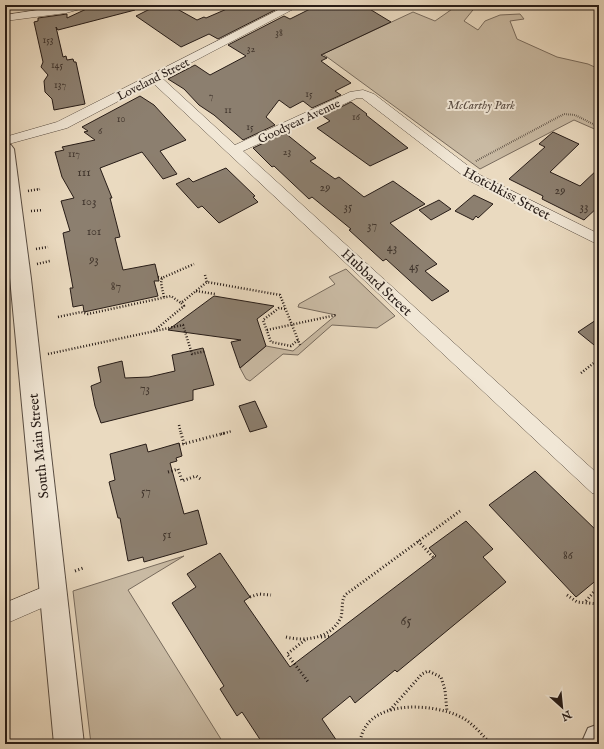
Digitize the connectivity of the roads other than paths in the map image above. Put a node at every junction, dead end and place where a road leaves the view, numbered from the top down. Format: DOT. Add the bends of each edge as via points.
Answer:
graph roads {
  1 [pos="82,5"];
  2 [pos="296,5"];
  3 [pos="5,18"];
  4 [pos="155,78"];
  5 [pos="363,94"];
  6 [pos="5,141"];
  7 [pos="5,149"];
  8 [pos="235,150"];
  9 [pos="599,240"];
  10 [pos="599,487"];
  11 [pos="53,593"];
  12 [pos="5,614"];
  13 [pos="599,739"];
  14 [pos="69,744"];
  15 [pos="596,744"];
  1 -- 3 [label="street" via="66,10"];
  2 -- 4 [label="street, Loveland Street"];
  4 -- 6 [label="street, Loveland Street" via="62,124"];
  4 -- 8 [label="street, Hubbard Street"];
  5 -- 8 [label="street, Goodyear Avenue" via="354,95"];
  5 -- 9 [label="street, Hotchkiss Street" via="475,178"];
  7 -- 11 [label="street, South Main Street"];
  8 -- 10 [label="street, Hubbard Street"];
  11 -- 12 [label="street"];
  11 -- 14 [label="street, South Main Street"];
  13 -- 15 [label="street"];
}
